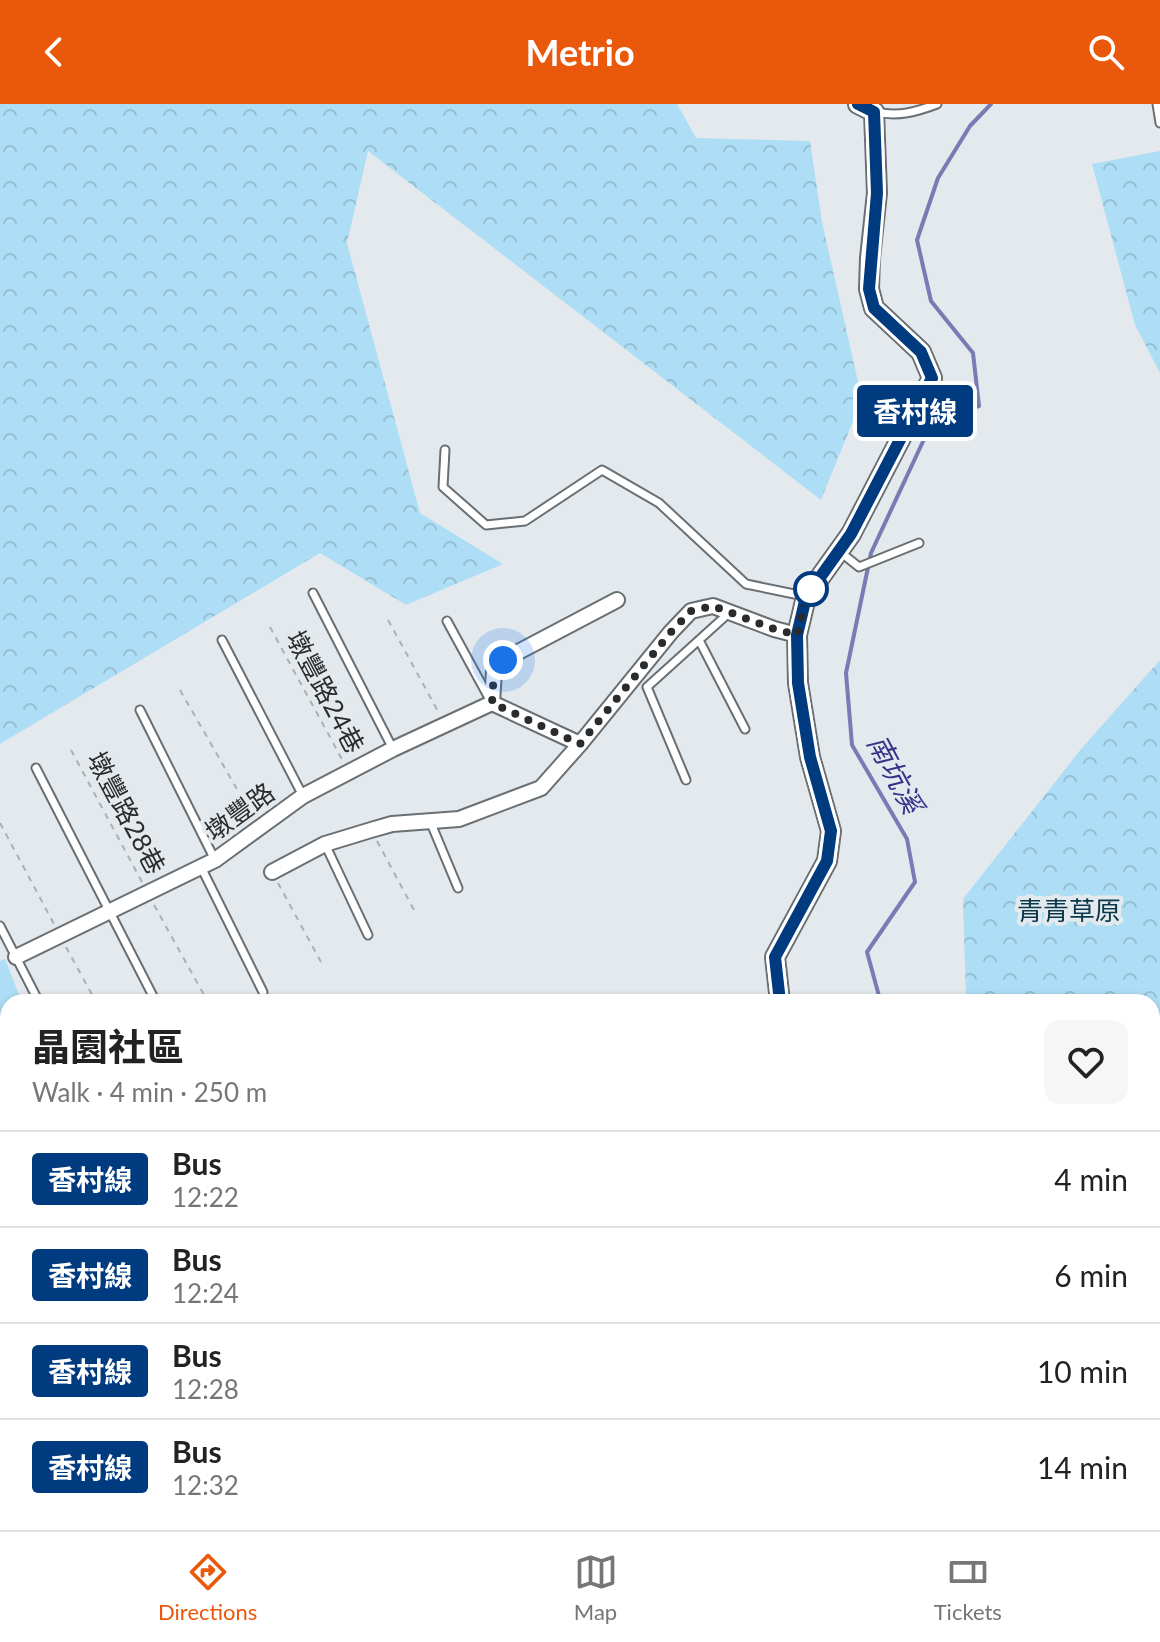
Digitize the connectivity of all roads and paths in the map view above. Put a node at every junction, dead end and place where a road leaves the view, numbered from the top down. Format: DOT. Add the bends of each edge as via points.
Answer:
graph roads {
  1 [pos="937,104"];
  2 [pos="1157,104"];
  3 [pos="866,108"];
  4 [pos="1160,123"];
  5 [pos="445,450"];
  6 [pos="919,543"];
  7 [pos="838,551"];
  8 [pos="313,593"];
  9 [pos="806,597"];
  10 [pos="617,600"];
  11 [pos="730,612"];
  12 [pos="388,620"];
  13 [pos="447,621"];
  14 [pos="270,627"];
  15 [pos="797,635"];
  16 [pos="222,640"];
  17 [pos="699,640"];
  18 [pos="180,690"];
  19 [pos="492,703"];
  20 [pos="140,710"];
  21 [pos="446,725"];
  22 [pos="745,729"];
  23 [pos="580,744"];
  24 [pos="393,749"];
  25 [pos="71,750"];
  26 [pos="36,768"];
  27 [pos="349,773"];
  28 [pos="686,780"];
  29 [pos="303,796"];
  30 [pos="430,821"];
  31 [pos="0,823"];
  32 [pos="259,828"];
  33 [pos="371,830"];
  34 [pos="325,844"];
  35 [pos="215,860"];
  36 [pos="201,867"];
  37 [pos="272,872"];
  38 [pos="458,888"];
  39 [pos="148,893"];
  40 [pos="414,910"];
  41 [pos="110,912"];
  42 [pos="0,926"];
  43 [pos="368,935"];
  44 [pos="60,936"];
  45 [pos="16,957"];
  46 [pos="321,962"];
  47 [pos="263,992"];
  48 [pos="35,994"];
  49 [pos="92,994"];
  50 [pos="152,994"];
  51 [pos="204,994"];
  52 [pos="779,994"];
  1 -- 3 [label="lane" via="891,115"];
  2 -- 4 [label="lane"];
  3 -- 7 [label="street" via="877,193 869,289 874,308 921,352 932,378"];
  5 -- 9 [label="lane" via="443,487 486,525 525,521 602,470 659,503 746,584"];
  6 -- 7 [label="lane" via="859,567"];
  7 -- 9 [label="street"];
  8 -- 24 [label="lane"];
  9 -- 15 [label="street"];
  10 -- 19 [label="street" via="503,660 494,671"];
  11 -- 15 [label="street"];
  11 -- 17 [label="lane"];
  11 -- 23 [label="street" via="713,606 691,611"];
  12 -- 21 [label="path"];
  13 -- 19 [label="lane"];
  14 -- 27 [label="path, 墩豐路24巷"];
  15 -- 52 [label="street" via="798,683 810,757 831,842 827,861 775,957"];
  16 -- 29 [label="lane"];
  17 -- 22 [label="lane"];
  17 -- 28 [label="lane" via="647,687"];
  18 -- 32 [label="path"];
  19 -- 21 [label="street, 墩豐路"];
  19 -- 23 [label="street"];
  20 -- 35 [label="lane"];
  21 -- 24 [label="street, 墩豐路"];
  23 -- 30 [label="street" via="541,788 459,819"];
  24 -- 27 [label="street, 墩豐路"];
  25 -- 39 [label="path, 墩豐路28巷"];
  26 -- 41 [label="lane"];
  27 -- 29 [label="street, 墩豐路"];
  29 -- 32 [label="street, 墩豐路"];
  30 -- 33 [label="street"];
  30 -- 38 [label="lane"];
  31 -- 44 [label="path"];
  32 -- 35 [label="street, 墩豐路"];
  33 -- 34 [label="street"];
  33 -- 40 [label="path"];
  34 -- 37 [label="street"];
  34 -- 43 [label="lane"];
  35 -- 36 [label="street, 墩豐路"];
  36 -- 39 [label="street, 墩豐路"];
  36 -- 47 [label="lane"];
  37 -- 46 [label="path"];
  39 -- 41 [label="street, 墩豐路"];
  39 -- 51 [label="path, 墩豐路28巷"];
  41 -- 44 [label="street, 墩豐路"];
  41 -- 50 [label="lane"];
  42 -- 45 [label="lane"];
  44 -- 45 [label="street, 墩豐路"];
  44 -- 49 [label="path"];
  45 -- 48 [label="lane"];
}
